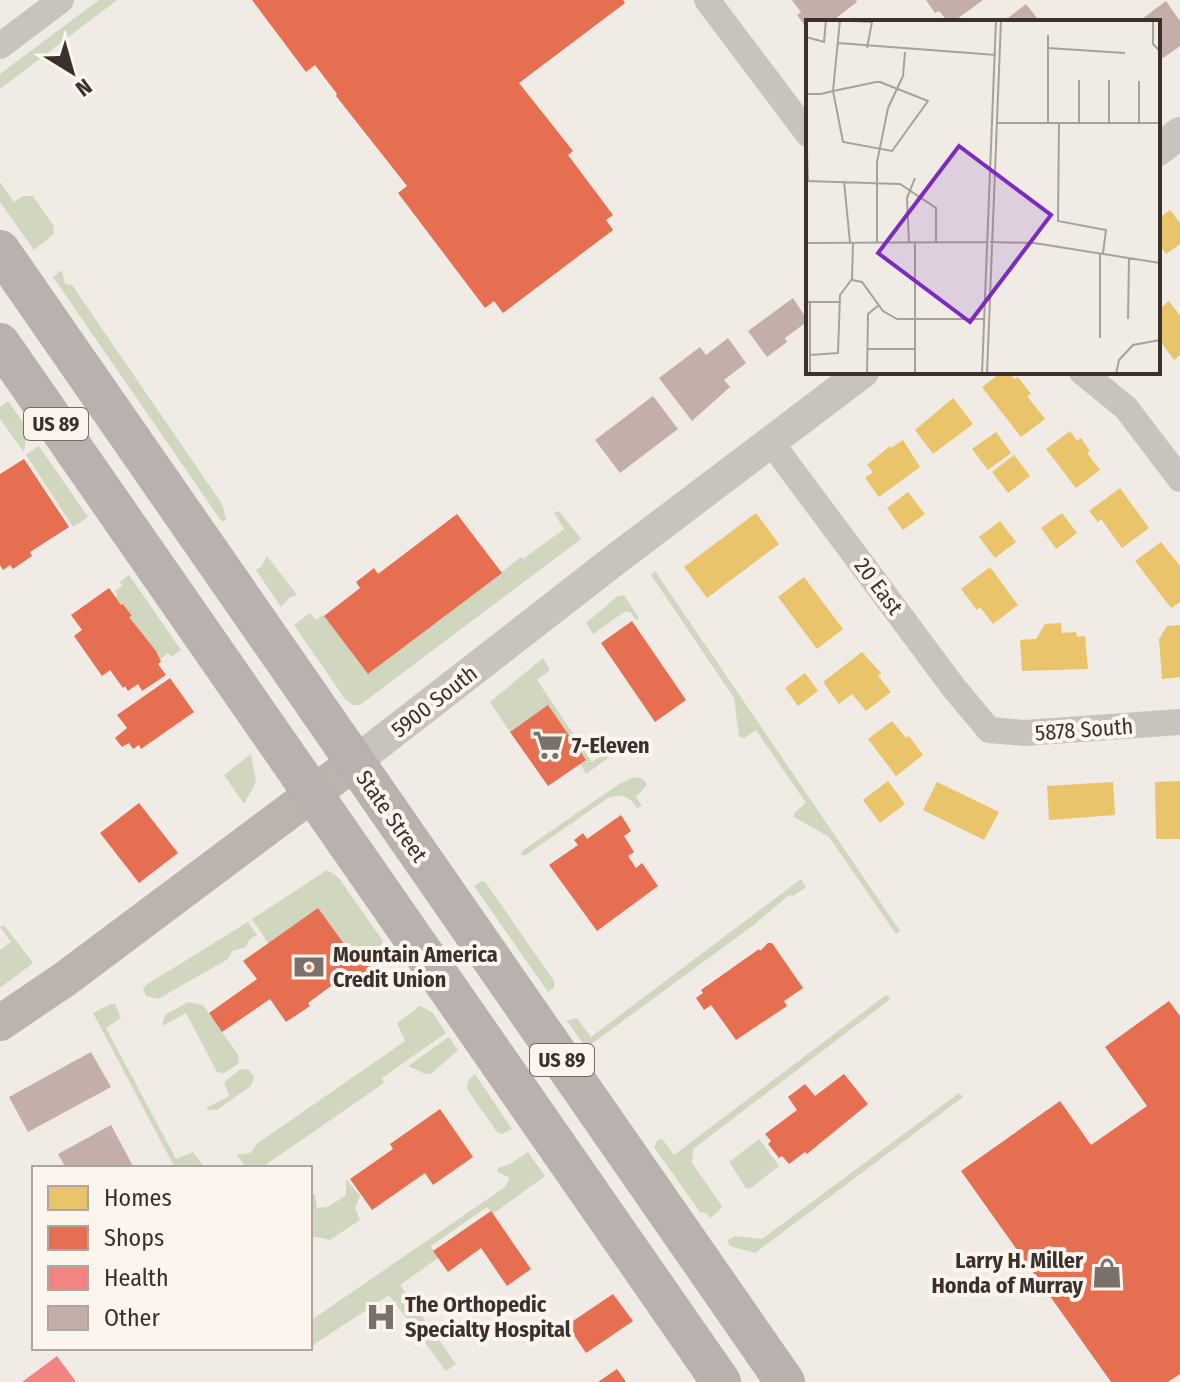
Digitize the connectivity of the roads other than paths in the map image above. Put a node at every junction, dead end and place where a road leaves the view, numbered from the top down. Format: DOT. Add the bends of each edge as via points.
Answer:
graph roads {
  1 [pos="61,0"];
  2 [pos="707,0"];
  3 [pos="0,46"];
  4 [pos="806,131"];
  5 [pos="1180,133"];
  6 [pos="1160,148"];
  7 [pos="0,250"];
  8 [pos="0,343"];
  9 [pos="860,374"];
  10 [pos="1084,374"];
  11 [pos="770,441"];
  12 [pos="1180,479"];
  13 [pos="1180,722"];
  14 [pos="989,730"];
  15 [pos="355,762"];
  16 [pos="313,794"];
  17 [pos="0,1023"];
  18 [pos="721,1382"];
  19 [pos="785,1382"];
  1 -- 3 [label="street"];
  2 -- 4 [label="street"];
  5 -- 6 [label="street"];
  7 -- 15 [label="main road, State Street / US 89"];
  8 -- 16 [label="main road, US 89"];
  9 -- 11 [label="street, 5900 South"];
  10 -- 12 [label="street" via="1126,408"];
  11 -- 14 [label="street, 20 East"];
  11 -- 15 [label="street, 5900 South"];
  13 -- 14 [label="street, 5878 South" via="1025,733"];
  15 -- 16 [label="main road, 5900 South"];
  15 -- 19 [label="main road, State Street / US 89"];
  16 -- 17 [label="main road, 5900 South"];
  16 -- 18 [label="main road, US 89"];
}
